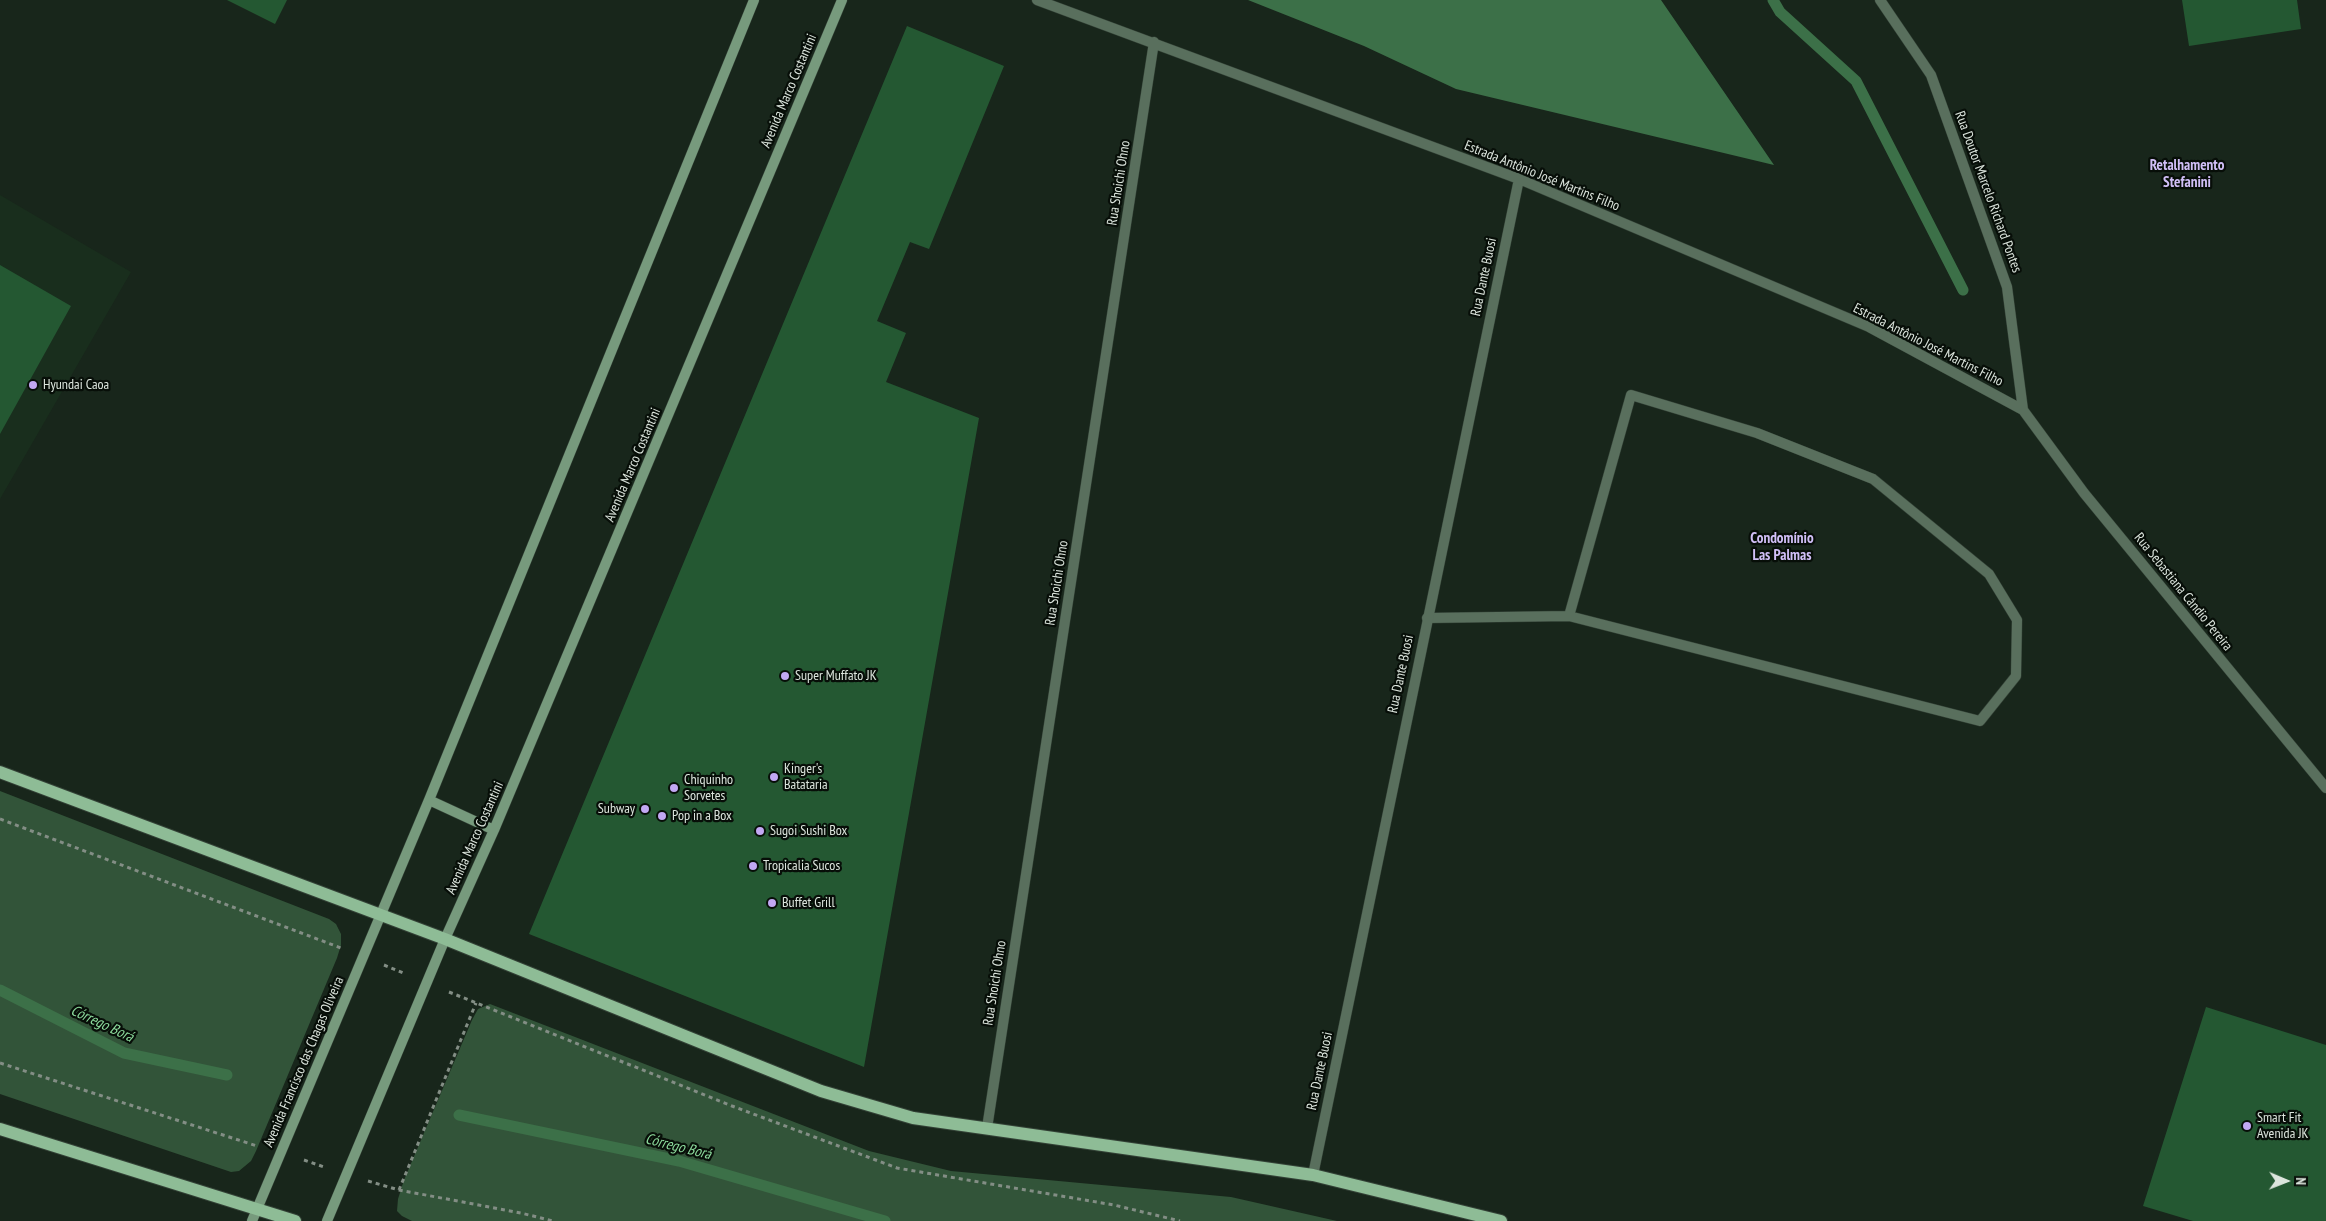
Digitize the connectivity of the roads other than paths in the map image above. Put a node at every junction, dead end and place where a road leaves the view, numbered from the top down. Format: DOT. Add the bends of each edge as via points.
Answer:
graph roads {
  1 [pos="754,0"];
  2 [pos="842,0"];
  3 [pos="1037,0"];
  4 [pos="1880,0"];
  5 [pos="1154,42"];
  6 [pos="1519,179"];
  7 [pos="2023,410"];
  8 [pos="1569,616"];
  9 [pos="1427,618"];
  10 [pos="0,772"];
  11 [pos="2326,788"];
  12 [pos="428,800"];
  13 [pos="494,830"];
  14 [pos="381,914"];
  15 [pos="445,939"];
  16 [pos="987,1128"];
  17 [pos="0,1129"];
  18 [pos="1313,1175"];
  19 [pos="254,1215"];
  20 [pos="295,1221"];
  21 [pos="327,1221"];
  22 [pos="1501,1221"];
  1 -- 12 [label="main road"];
  2 -- 13 [label="main road, Avenida Marco Costantini"];
  3 -- 5 [label="street, Estrada Antônio José Martins Filho"];
  4 -- 7 [label="street, Rua Doutor Marcelo Richard Pontes" via="1931,75 2007,287"];
  5 -- 6 [label="street, Estrada Antônio José Martins Filho"];
  5 -- 16 [label="street, Rua Shoichi Ohno"];
  6 -- 7 [label="street, Estrada Antônio José Martins Filho" via="1869,327"];
  6 -- 9 [label="street, Rua Dante Buosi"];
  7 -- 11 [label="street, Rua Sebastiana Cândio Pereira" via="2084,493"];
  8 -- 8 [label="street" via="1980,721 2016,676 2017,620 1989,574 1873,479 1757,433 1631,395"];
  8 -- 9 [label="street"];
  9 -- 18 [label="street, Rua Dante Buosi"];
  10 -- 14 [label="main road"];
  12 -- 13 [label="main road"];
  12 -- 14 [label="main road"];
  13 -- 15 [label="main road, Avenida Marco Costantini"];
  14 -- 15 [label="main road"];
  14 -- 19 [label="main road, Avenida Francisco das Chagas Oliveira"];
  15 -- 16 [label="main road" via="821,1091 913,1118"];
  15 -- 21 [label="main road"];
  16 -- 18 [label="main road"];
  17 -- 19 [label="main road"];
  18 -- 22 [label="main road"];
  19 -- 20 [label="main road"];
}
